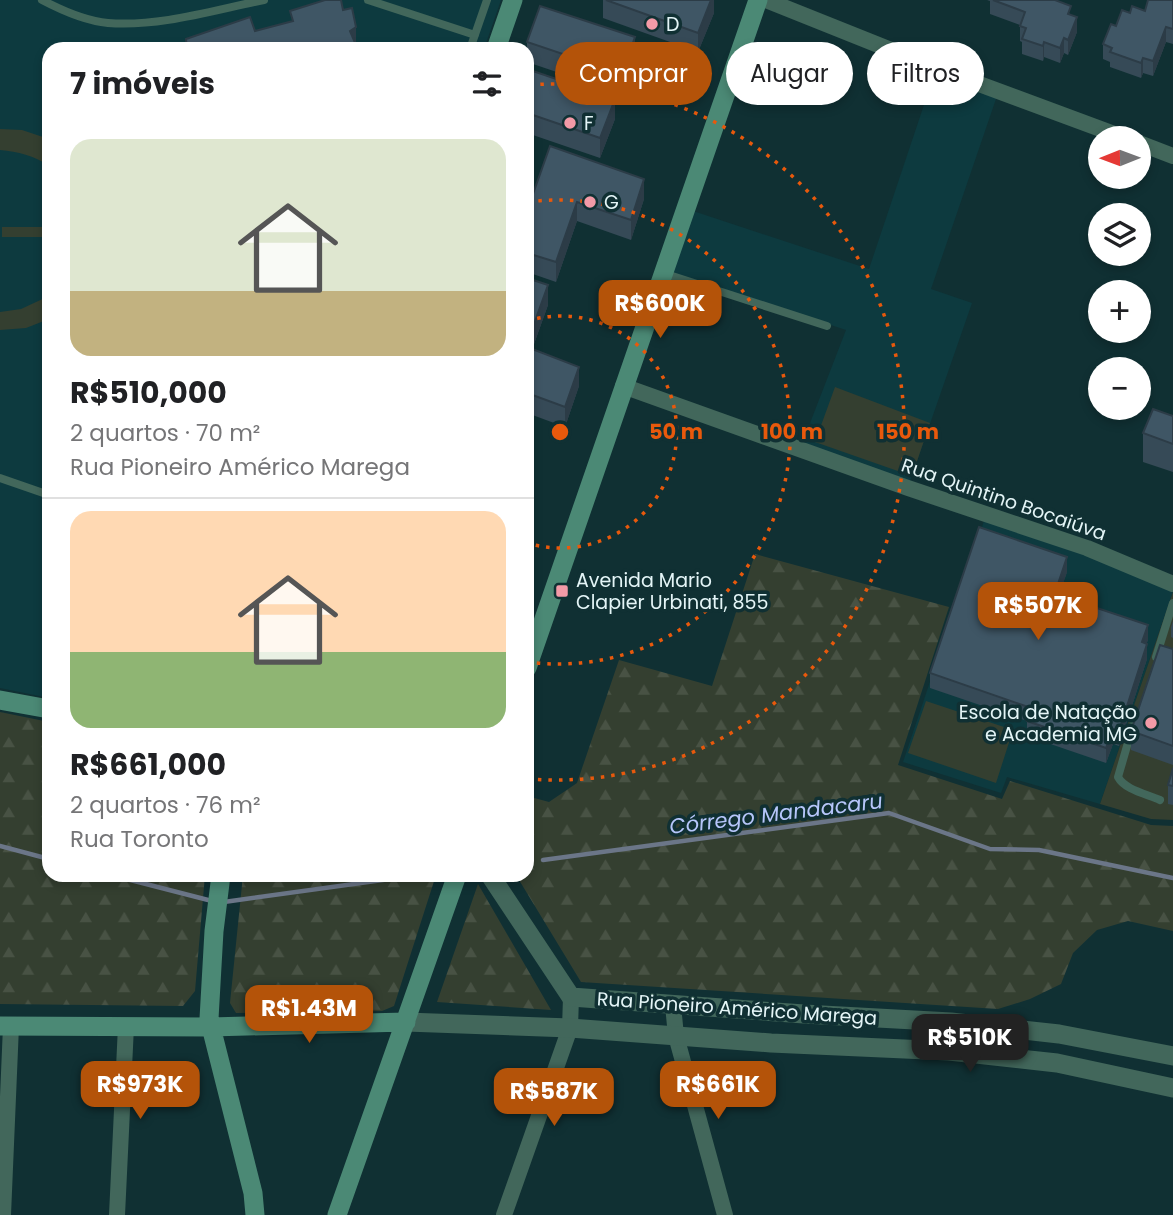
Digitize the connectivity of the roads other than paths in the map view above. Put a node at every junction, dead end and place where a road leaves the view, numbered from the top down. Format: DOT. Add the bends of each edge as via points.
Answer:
graph roads {
  1 [pos="42,0"];
  2 [pos="264,0"];
  3 [pos="368,0"];
  4 [pos="487,0"];
  5 [pos="513,0"];
  6 [pos="758,0"];
  7 [pos="766,0"];
  8 [pos="475,35"];
  9 [pos="472,42"];
  10 [pos="498,42"];
  11 [pos="1093,126"];
  12 [pos="1152,149"];
  13 [pos="1173,156"];
  14 [pos="662,273"];
  15 [pos="827,326"];
  16 [pos="623,386"];
  17 [pos="0,478"];
  18 [pos="42,493"];
  19 [pos="1173,584"];
  20 [pos="1173,603"];
  21 [pos="534,647"];
  22 [pos="1151,673"];
  23 [pos="0,700"];
  24 [pos="42,708"];
  25 [pos="1138,711"];
  26 [pos="1160,800"];
  27 [pos="220,882"];
  28 [pos="455,882"];
  29 [pos="495,882"];
  30 [pos="570,997"];
  31 [pos="673,1005"];
  32 [pos="406,1022"];
  33 [pos="6,1026"];
  34 [pos="126,1026"];
  35 [pos="210,1027"];
  36 [pos="570,1028"];
  37 [pos="676,1036"];
  38 [pos="1173,1056"];
  39 [pos="1173,1088"];
  40 [pos="3,1215"];
  41 [pos="117,1215"];
  42 [pos="255,1215"];
  43 [pos="337,1215"];
  44 [pos="503,1215"];
  45 [pos="725,1215"];
  1 -- 2 [label="lane" via="106,23 152,22"];
  3 -- 8 [label="lane"];
  4 -- 8 [label="lane"];
  5 -- 10 [label="main road"];
  6 -- 14 [label="main road"];
  7 -- 11 [label="street"];
  8 -- 9 [label="lane"];
  12 -- 13 [label="street"];
  14 -- 15 [label="lane"];
  14 -- 16 [label="main road"];
  16 -- 19 [label="street, Rua Quintino Bocaiúva" via="1087,548"];
  16 -- 21 [label="main road"];
  17 -- 18 [label="lane"];
  20 -- 22 [label="lane" via="1161,656"];
  23 -- 24 [label="main road"];
  25 -- 26 [label="lane" via="1118,777 1128,787"];
  27 -- 35 [label="main road"];
  28 -- 32 [label="main road"];
  29 -- 30 [label="street, Rua Pioneiro Américo Marega"];
  30 -- 31 [label="street, Rua Pioneiro Américo Marega"];
  30 -- 36 [label="street"];
  31 -- 37 [label="street"];
  31 -- 38 [label="street, Rua Pioneiro Américo Marega" via="951,1022 1059,1034"];
  32 -- 35 [label="main road"];
  32 -- 36 [label="street, Rua Pioneiro Américo Marega"];
  32 -- 43 [label="main road"];
  33 -- 34 [label="main road"];
  33 -- 40 [label="street"];
  34 -- 35 [label="main road"];
  34 -- 41 [label="street"];
  35 -- 42 [label="main road"];
  36 -- 37 [label="street, Rua Pioneiro Américo Marega"];
  36 -- 44 [label="street"];
  37 -- 39 [label="street, Rua Pioneiro Américo Marega" via="949,1051 1057,1063"];
  37 -- 45 [label="street"];
}
